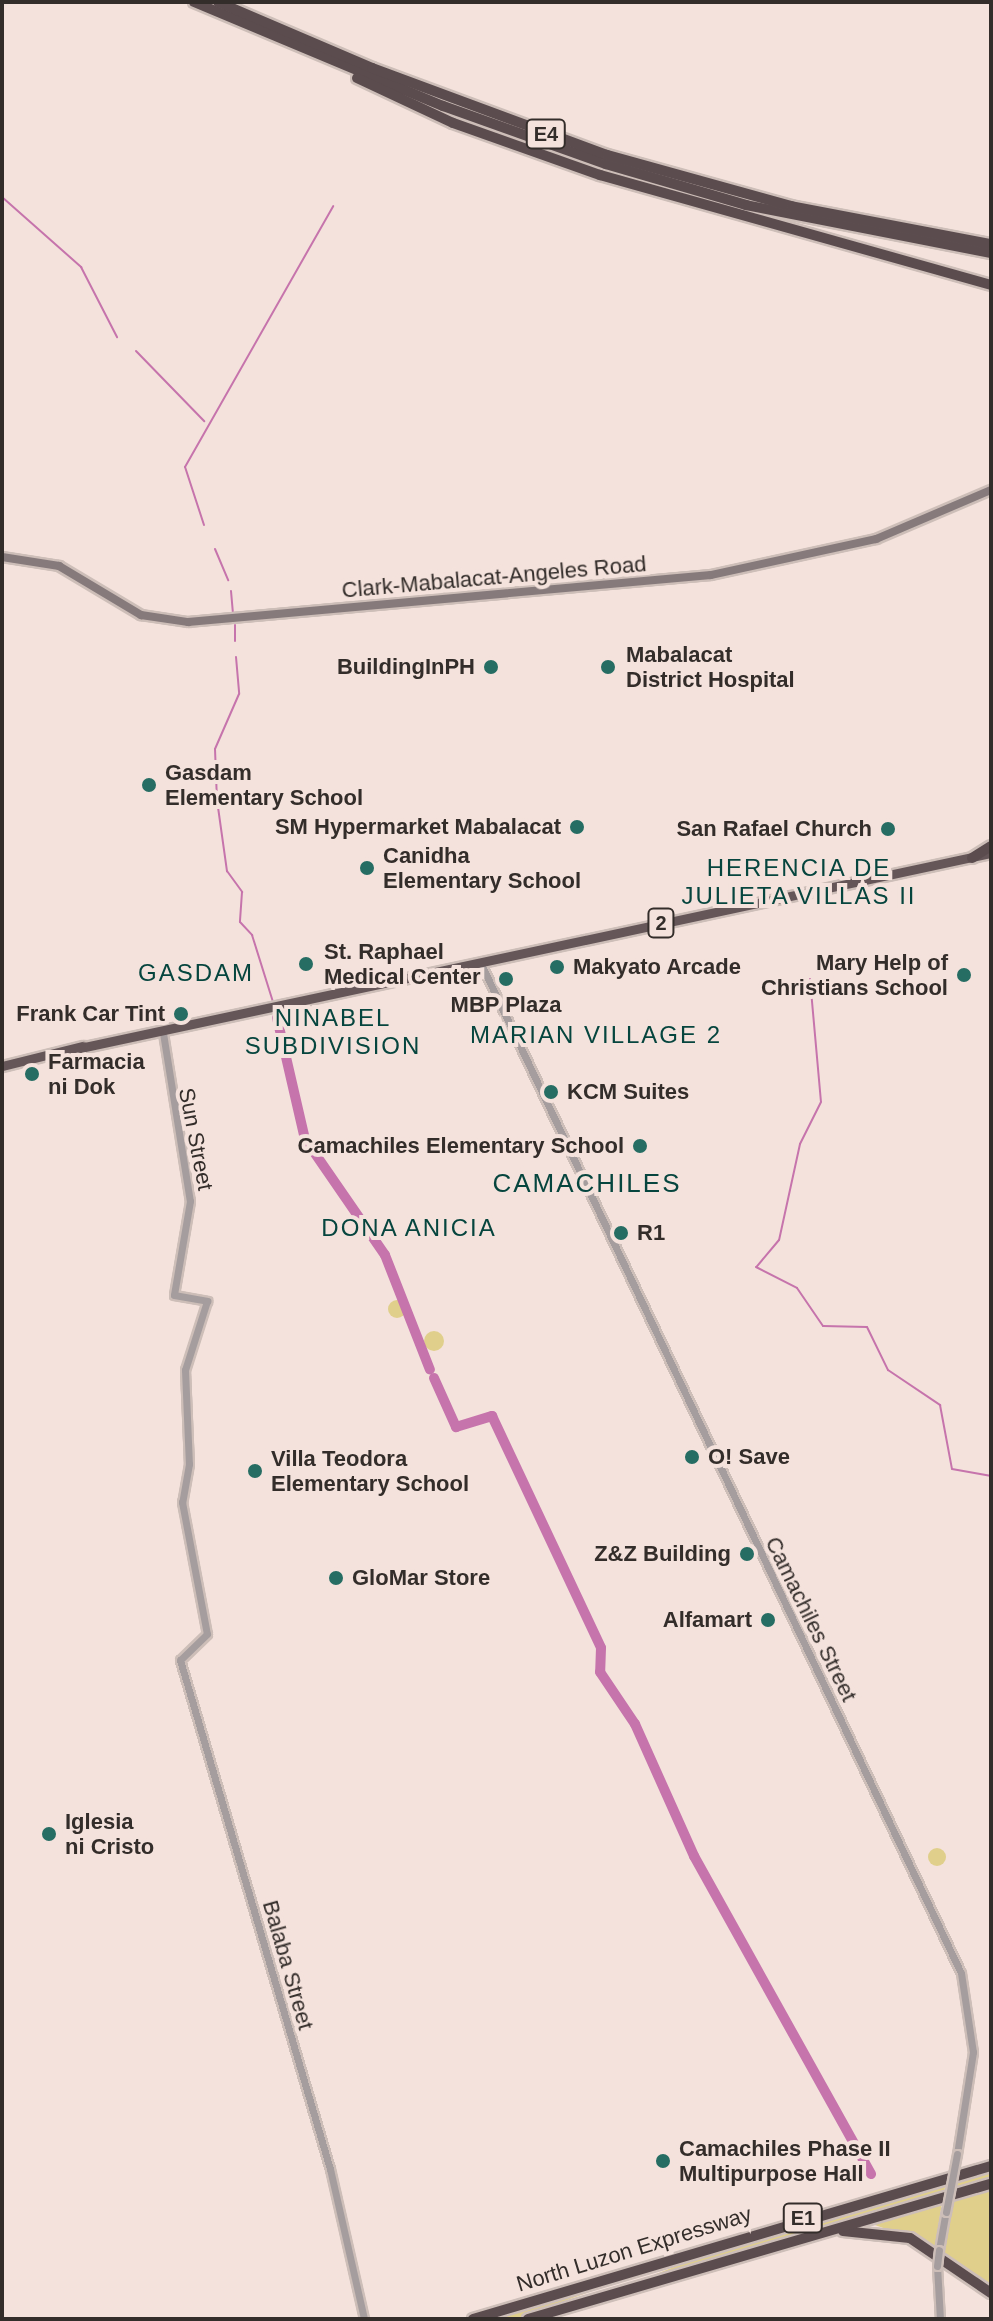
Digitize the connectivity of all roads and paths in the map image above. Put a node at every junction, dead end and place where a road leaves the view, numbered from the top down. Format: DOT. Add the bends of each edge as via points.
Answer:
graph roads {
  1 [pos="194,2"];
  2 [pos="218,2"];
  3 [pos="329,60"];
  4 [pos="991,244"];
  5 [pos="991,253"];
  6 [pos="991,285"];
  7 [pos="991,490"];
  8 [pos="2,557"];
  9 [pos="990,852"];
  10 [pos="972,858"];
  11 [pos="481,964"];
  12 [pos="188,1025"];
  13 [pos="163,1033"];
  14 [pos="80,1048"];
  15 [pos="2,1066"];
  16 [pos="207,1634"];
  17 [pos="991,2157"];
  18 [pos="991,2166"];
  19 [pos="942,2179"];
  20 [pos="991,2184"];
  21 [pos="817,2233"];
  22 [pos="991,2293"];
  23 [pos="364,2319"];
  24 [pos="473,2319"];
  25 [pos="528,2319"];
  26 [pos="940,2319"];
  1 -- 3 [label="highway, E4"];
  2 -- 4 [label="highway, E4" via="397,78 607,155 791,206"];
  3 -- 5 [label="highway, E4" via="658,180"];
  3 -- 6 [label="highway, E4" via="394,99 586,170"];
  7 -- 8 [label="main road, Clark-Mabalacat-Angeles Road" via="876,539 711,575 204,621 157,621 59,566"];
  9 -- 10 [label="highway"];
  10 -- 11 [label="highway, 2"];
  11 -- 12 [label="highway, 2"];
  11 -- 26 [label="street, Camachiles Street, bridge" via="961,1973 973,2052 937,2266"];
  12 -- 13 [label="highway, 2"];
  12 -- 14 [label="highway, 2"];
  13 -- 14 [label="highway, 2"];
  13 -- 16 [label="street, Sun Street" via="191,1207 177,1298 207,1301 185,1370 189,1464 183,1516"];
  14 -- 15 [label="highway, 2"];
  16 -- 23 [label="street, Balaba Street" via="182,1653 181,1667 330,2169"];
  17 -- 19 [label="highway, E1"];
  18 -- 19 [label="highway, North Luzon Expressway / E1"];
  19 -- 24 [label="highway, North Luzon Expressway / E1"];
  20 -- 21 [label="highway, North Luzon Expressway / E1"];
  21 -- 22 [label="highway, E1" via="869,2230 910,2238"];
  21 -- 25 [label="highway, North Luzon Expressway / E1"];
}
